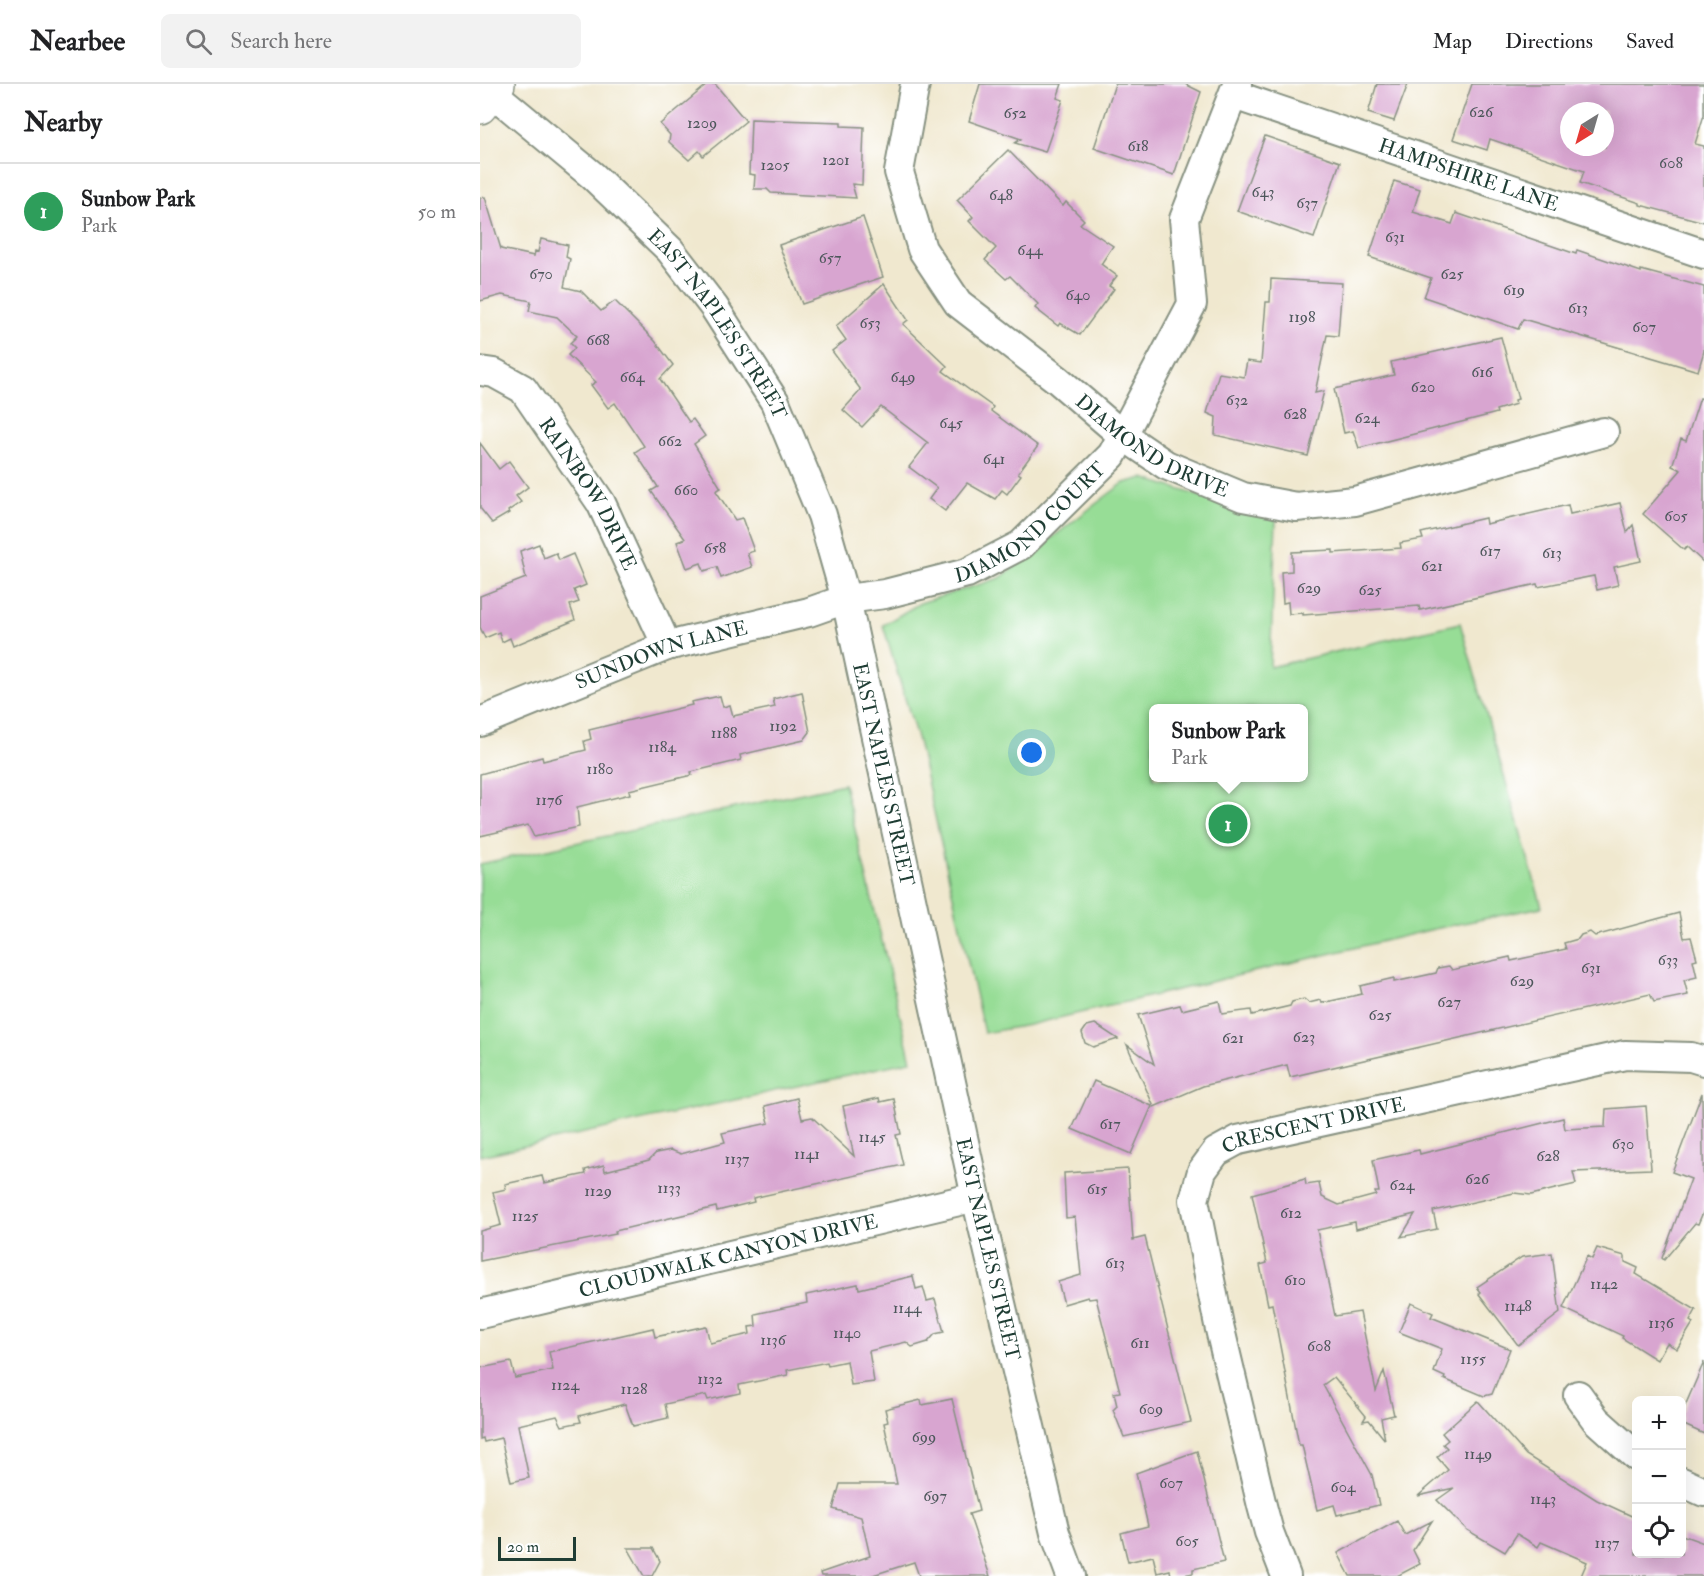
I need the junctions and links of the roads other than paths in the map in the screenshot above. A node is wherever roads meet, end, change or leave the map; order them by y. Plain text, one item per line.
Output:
1 (912, 85) edge
2 (1236, 90) edge
3 (488, 92) edge
4 (1704, 254) edge
5 (480, 371) edge
6 (1604, 432) dead end
7 (1122, 435) junction
8 (846, 598) junction
9 (667, 646) junction
10 (480, 722) edge
11 (1704, 1061) edge
12 (976, 1197) junction
13 (480, 1314) edge
14 (1578, 1395) dead end
15 (1632, 1452) edge
16 (1686, 1484) edge
17 (1704, 1491) edge
18 (1071, 1576) edge
19 (1286, 1576) edge

1 - 7 street, DIAMOND DRIVE
2 - 4 street, HAMPSHIRE LANE
2 - 7 street, DIAMOND COURT
3 - 8 street, EAST NAPLES STREET
5 - 9 street, RAINBOW DRIVE
6 - 7 street, DIAMOND DRIVE
7 - 8 street, DIAMOND COURT
8 - 9 street, SUNDOWN LANE
8 - 12 street, EAST NAPLES STREET
9 - 10 street, SUNDOWN LANE
11 - 19 street, CRESCENT DRIVE
12 - 13 street, CLOUDWALK CANYON DRIVE
12 - 18 street, EAST NAPLES STREET
14 - 15 street
16 - 17 street

